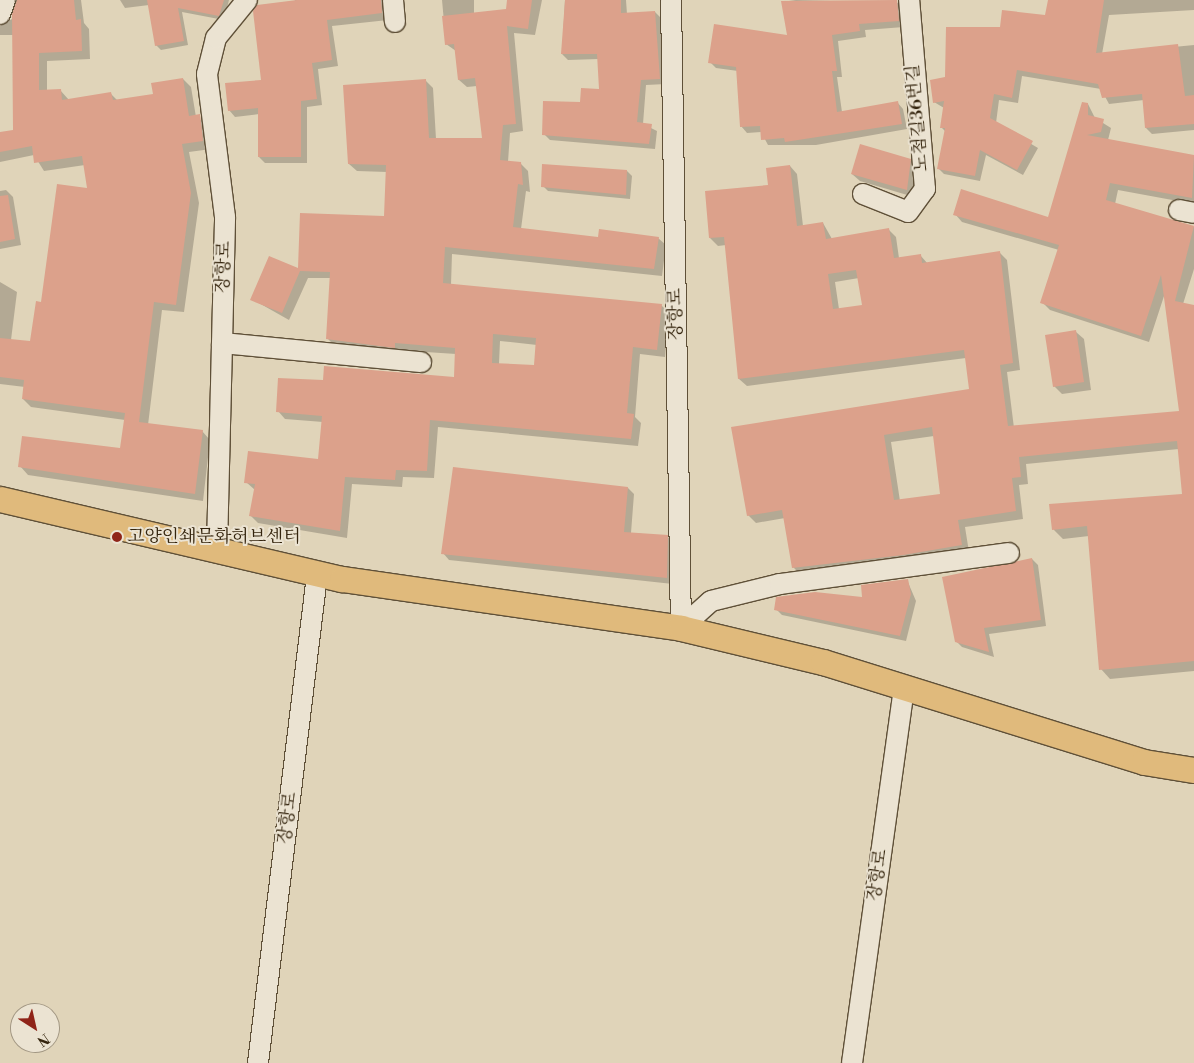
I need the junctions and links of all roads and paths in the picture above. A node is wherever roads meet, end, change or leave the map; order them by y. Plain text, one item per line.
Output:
1 (5, 0) edge
2 (247, 0) edge
3 (393, 0) edge
4 (671, 0) edge
5 (909, 0) edge
6 (0, 14) edge
7 (395, 22) dead end
8 (863, 194) dead end
9 (222, 344) junction
10 (421, 362) dead end
11 (0, 499) edge
12 (217, 548) junction
13 (1009, 553) dead end
14 (317, 573) junction
15 (681, 628) junction
16 (904, 688) junction
17 (1194, 770) edge
18 (258, 1063) edge
19 (852, 1063) edge

1 - 6 street
2 - 9 street, 장항로
3 - 7 street
4 - 15 street, 장항로
5 - 8 street, 노첨길36번길
9 - 10 street
9 - 12 street, 장항로
11 - 12 main road
12 - 14 main road
13 - 15 street
14 - 15 main road
14 - 18 street, 장항로
15 - 16 main road
16 - 17 main road
16 - 19 street, 장항로

